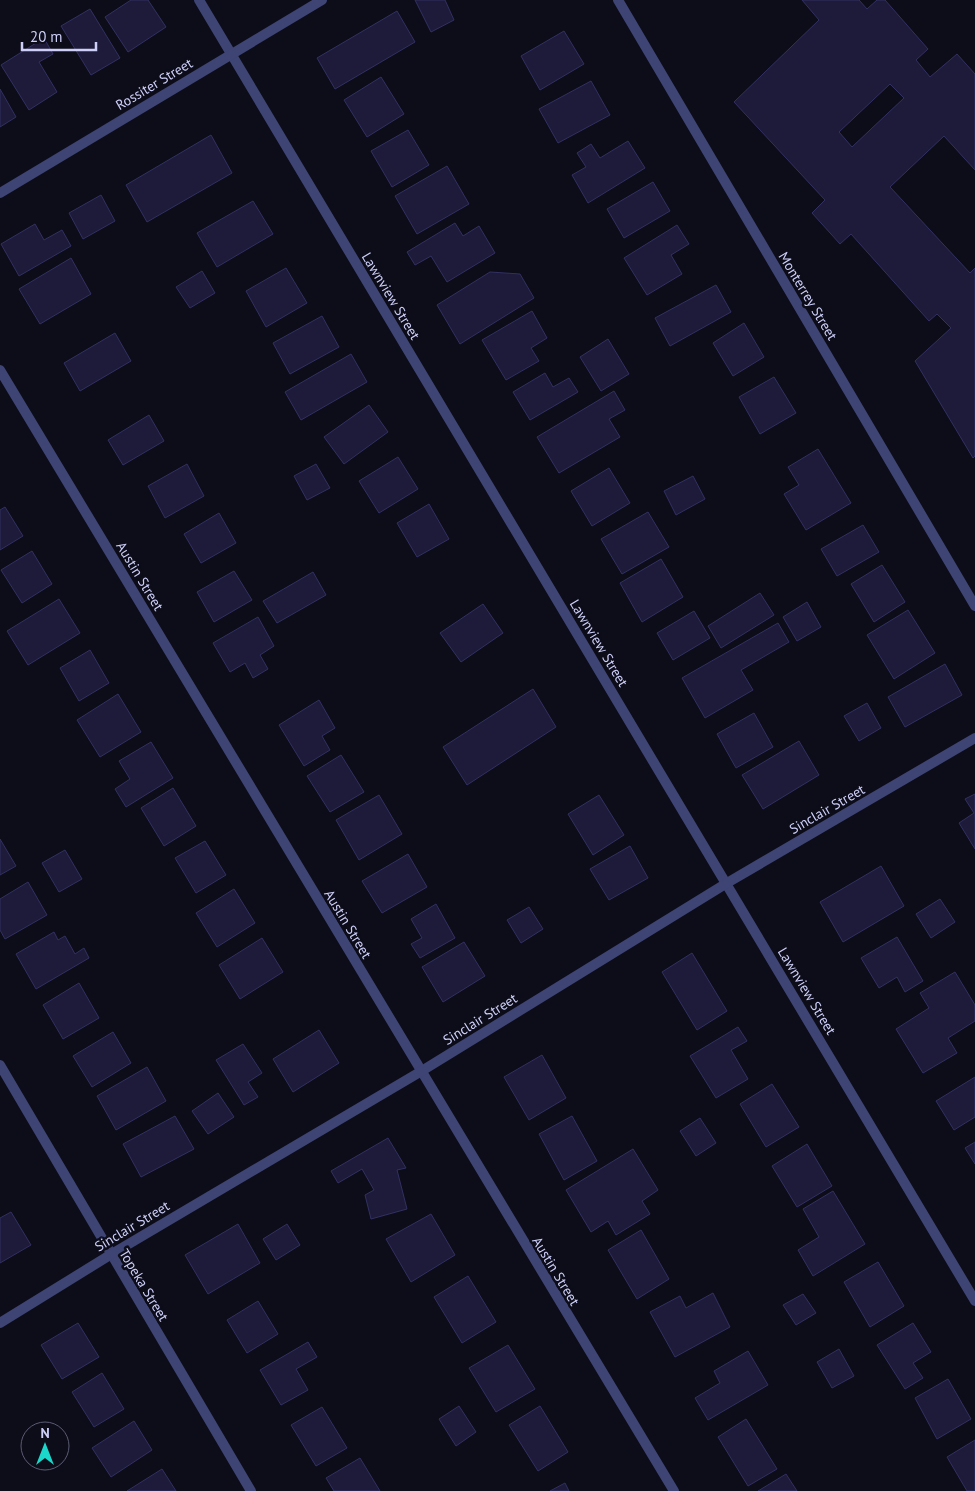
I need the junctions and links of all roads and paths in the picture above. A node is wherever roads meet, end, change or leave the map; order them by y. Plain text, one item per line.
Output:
1 (199, 0) edge
2 (322, 0) edge
3 (618, 0) edge
4 (231, 54) junction
5 (0, 193) edge
6 (0, 370) edge
7 (975, 606) edge
8 (975, 738) edge
9 (727, 883) junction
10 (0, 1065) edge
11 (420, 1072) junction
12 (110, 1254) junction
13 (975, 1301) edge
14 (0, 1323) edge
15 (251, 1491) edge
16 (674, 1491) edge

1 - 4 street, Lawnview Street
2 - 4 street, Rossiter Street
3 - 7 street, Monterrey Street
4 - 5 street, Rossiter Street
4 - 9 street, Lawnview Street
6 - 11 street, Austin Street
8 - 9 street, Sinclair Street
9 - 11 street, Sinclair Street
9 - 13 street, Lawnview Street
10 - 12 street, Topeka Street
11 - 12 street, Sinclair Street
11 - 16 street, Austin Street
12 - 14 street, Sinclair Street
12 - 15 street, Topeka Street

